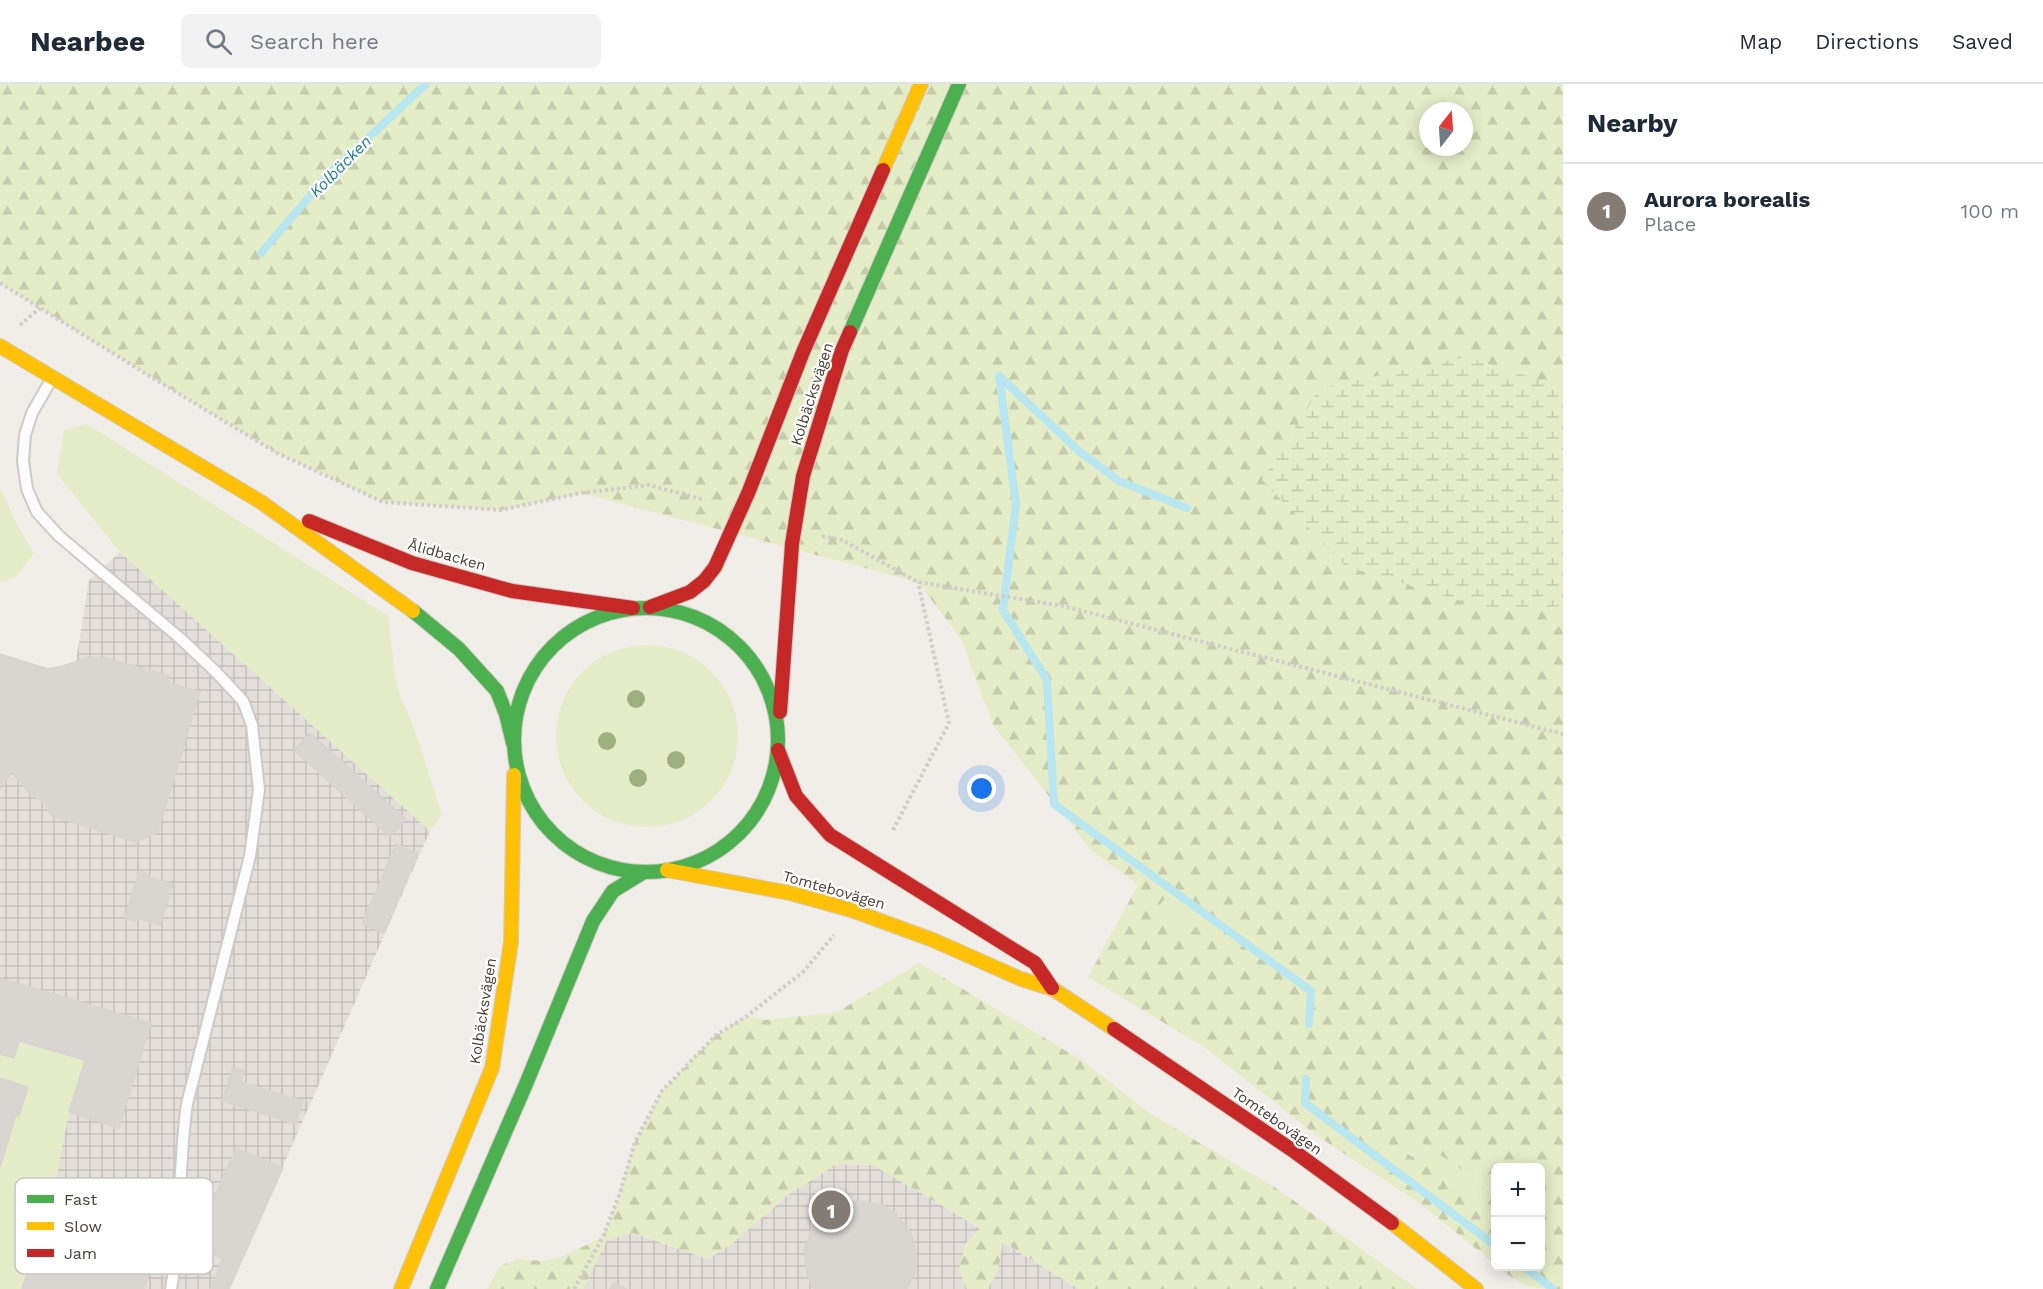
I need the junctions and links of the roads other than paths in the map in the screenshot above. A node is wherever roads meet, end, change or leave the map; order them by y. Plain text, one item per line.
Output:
1 (921, 84) edge
2 (959, 84) edge
3 (0, 346) edge
4 (53, 377) junction
5 (261, 502) junction
6 (650, 607) junction
7 (633, 608) junction
8 (778, 735) junction
9 (513, 742) junction
10 (778, 750) junction
11 (514, 758) junction
12 (667, 870) junction
13 (644, 872) junction
14 (1053, 989) junction
15 (180, 1178) edge
16 (174, 1274) edge
17 (171, 1289) edge
18 (401, 1289) edge
19 (437, 1289) edge
20 (1476, 1289) edge

1 - 6 main road, Kolbäcksvägen
2 - 8 main road, Kolbäcksvägen
3 - 4 main road, Ålidbacken
4 - 5 main road, Ålidbacken
4 - 15 lane
5 - 7 main road, Ålidbacken
5 - 9 main road, Ålidbacken
6 - 7 main road
6 - 8 main road
7 - 9 main road
8 - 10 main road
9 - 11 main road
10 - 12 main road
10 - 14 main road, Tomtebovägen
11 - 13 main road
11 - 18 main road, Kolbäcksvägen
12 - 13 main road
12 - 14 main road, Tomtebovägen
13 - 19 main road
14 - 20 main road, Tomtebovägen
16 - 17 lane

